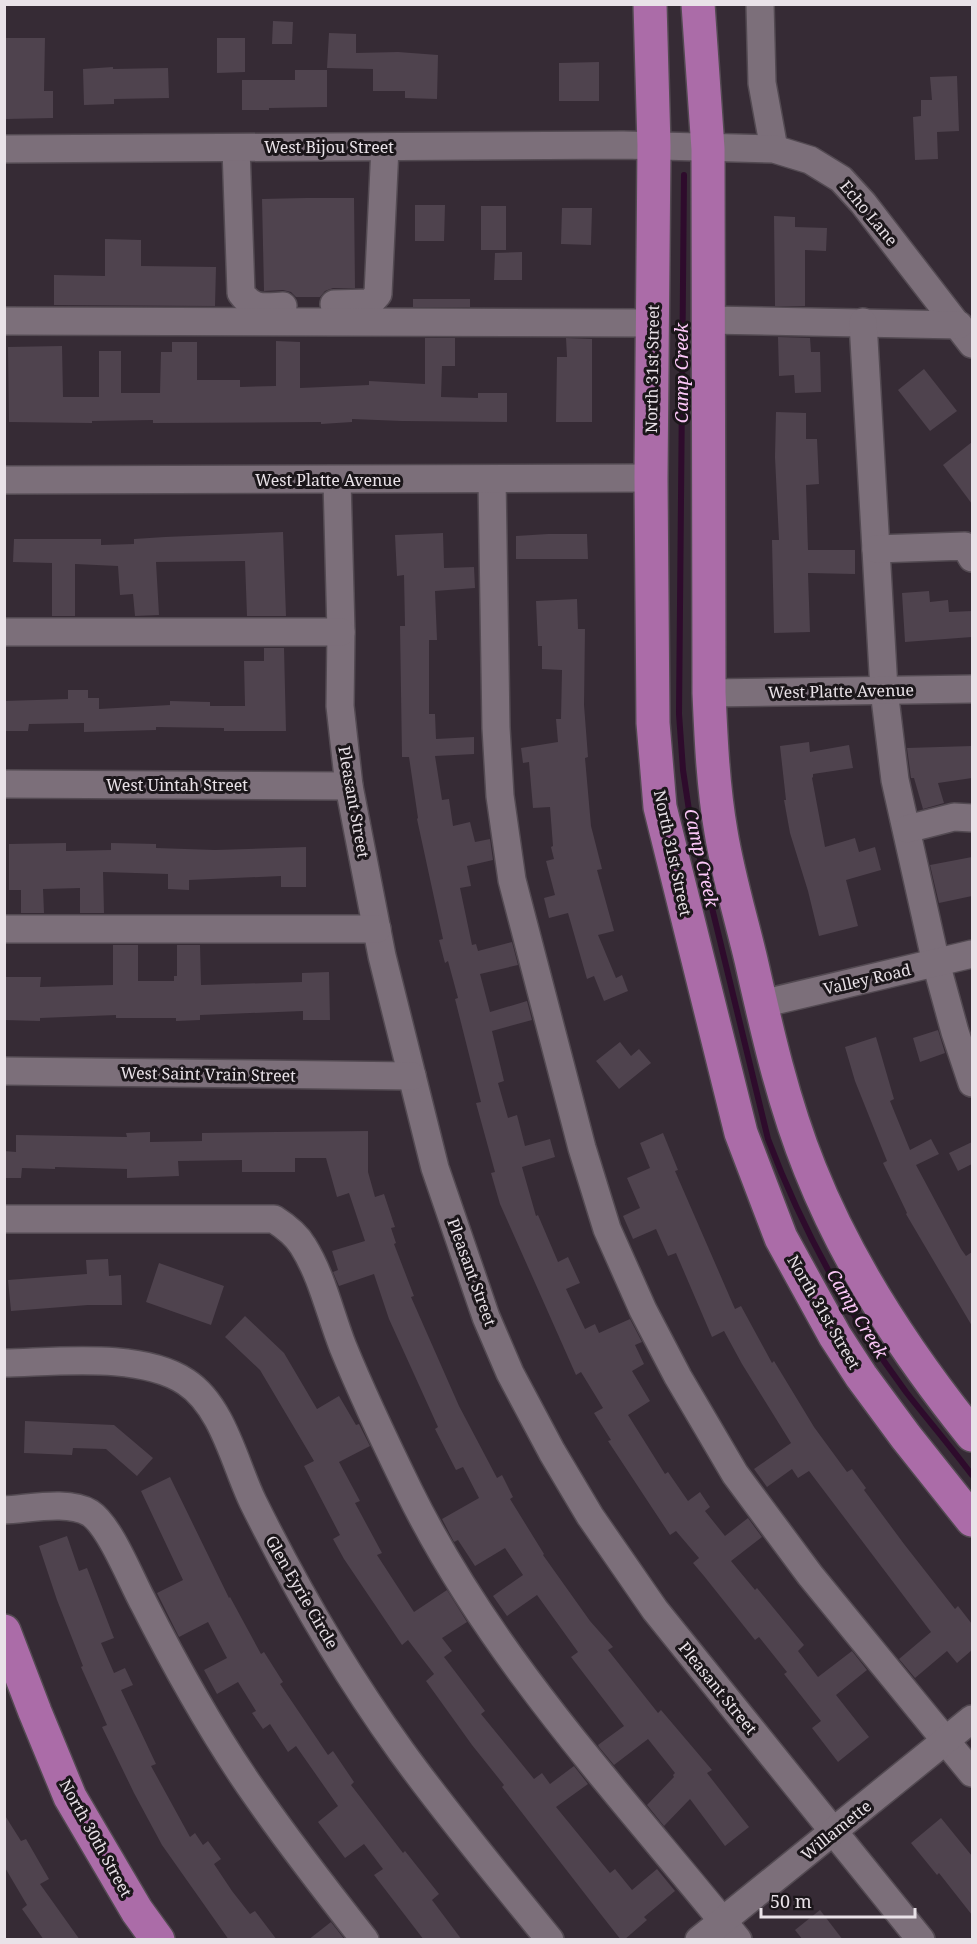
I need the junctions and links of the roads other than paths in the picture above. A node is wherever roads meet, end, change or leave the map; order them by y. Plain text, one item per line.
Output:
1 (650, 4) edge
2 (698, 4) edge
3 (760, 4) edge
4 (654, 146) junction
5 (385, 147) junction
6 (236, 148) junction
7 (4, 149) edge
8 (708, 149) junction
9 (774, 149) junction
10 (708, 320) junction
11 (4, 321) edge
12 (863, 322) junction
13 (653, 323) junction
14 (966, 335) edge
15 (651, 478) junction
16 (492, 479) junction
17 (4, 480) edge
18 (337, 480) junction
19 (876, 549) junction
20 (972, 558) edge
21 (4, 632) edge
22 (341, 632) junction
23 (972, 689) edge
24 (885, 690) junction
25 (709, 693) junction
26 (4, 784) edge
27 (349, 786) junction
28 (972, 818) edge
29 (907, 829) junction
30 (4, 929) edge
31 (377, 929) junction
32 (972, 954) edge
33 (936, 963) junction
34 (761, 1004) junction
35 (4, 1071) edge
36 (412, 1076) junction
37 (972, 1083) edge
38 (4, 1219) edge
39 (4, 1363) edge
40 (972, 1435) edge
41 (4, 1510) edge
42 (972, 1520) edge
43 (4, 1631) edge
44 (972, 1719) edge
45 (946, 1740) junction
46 (972, 1773) edge
47 (834, 1831) junction
48 (730, 1930) edge
49 (158, 1940) edge
50 (365, 1940) edge
51 (550, 1940) edge
52 (699, 1940) edge
53 (921, 1940) edge

1 - 4 main road, North 31st Street
2 - 8 main road
3 - 9 street
4 - 5 street, West Bijou Street
4 - 8 street, Echo Lane
4 - 13 main road, North 31st Street
5 - 6 street, West Bijou Street
5 - 6 street
6 - 7 street, West Bijou Street
8 - 9 street, Echo Lane
8 - 10 main road
9 - 14 street, Echo Lane
10 - 12 street
10 - 25 main road
11 - 13 street
12 - 14 street
12 - 19 street
13 - 15 main road, North 31st Street
15 - 16 street, West Platte Avenue
15 - 42 main road, North 31st Street
16 - 18 street, West Platte Avenue
16 - 45 street
17 - 18 street, West Platte Avenue
18 - 22 street, Pleasant Street
19 - 20 street
19 - 24 street
21 - 22 street
22 - 27 street, Pleasant Street
23 - 24 street, West Platte Avenue
24 - 25 street, West Platte Avenue
24 - 29 street
25 - 34 main road
26 - 27 street, West Uintah Street
27 - 31 street, Pleasant Street
28 - 29 street
29 - 33 street
30 - 31 street
31 - 36 street, Pleasant Street
32 - 33 street, Valley Road
33 - 34 street, Valley Road
33 - 37 street
34 - 40 main road
35 - 36 street, West Saint Vrain Street
36 - 47 street, Pleasant Street
38 - 48 street
39 - 51 street, Glen Eyrie Circle
41 - 50 street
43 - 49 main road, North 30th Street
44 - 45 street, Willamette
45 - 46 street
45 - 47 street, Willamette
47 - 48 street, Willamette
47 - 53 street, Pleasant Street
48 - 52 street, Willamette

